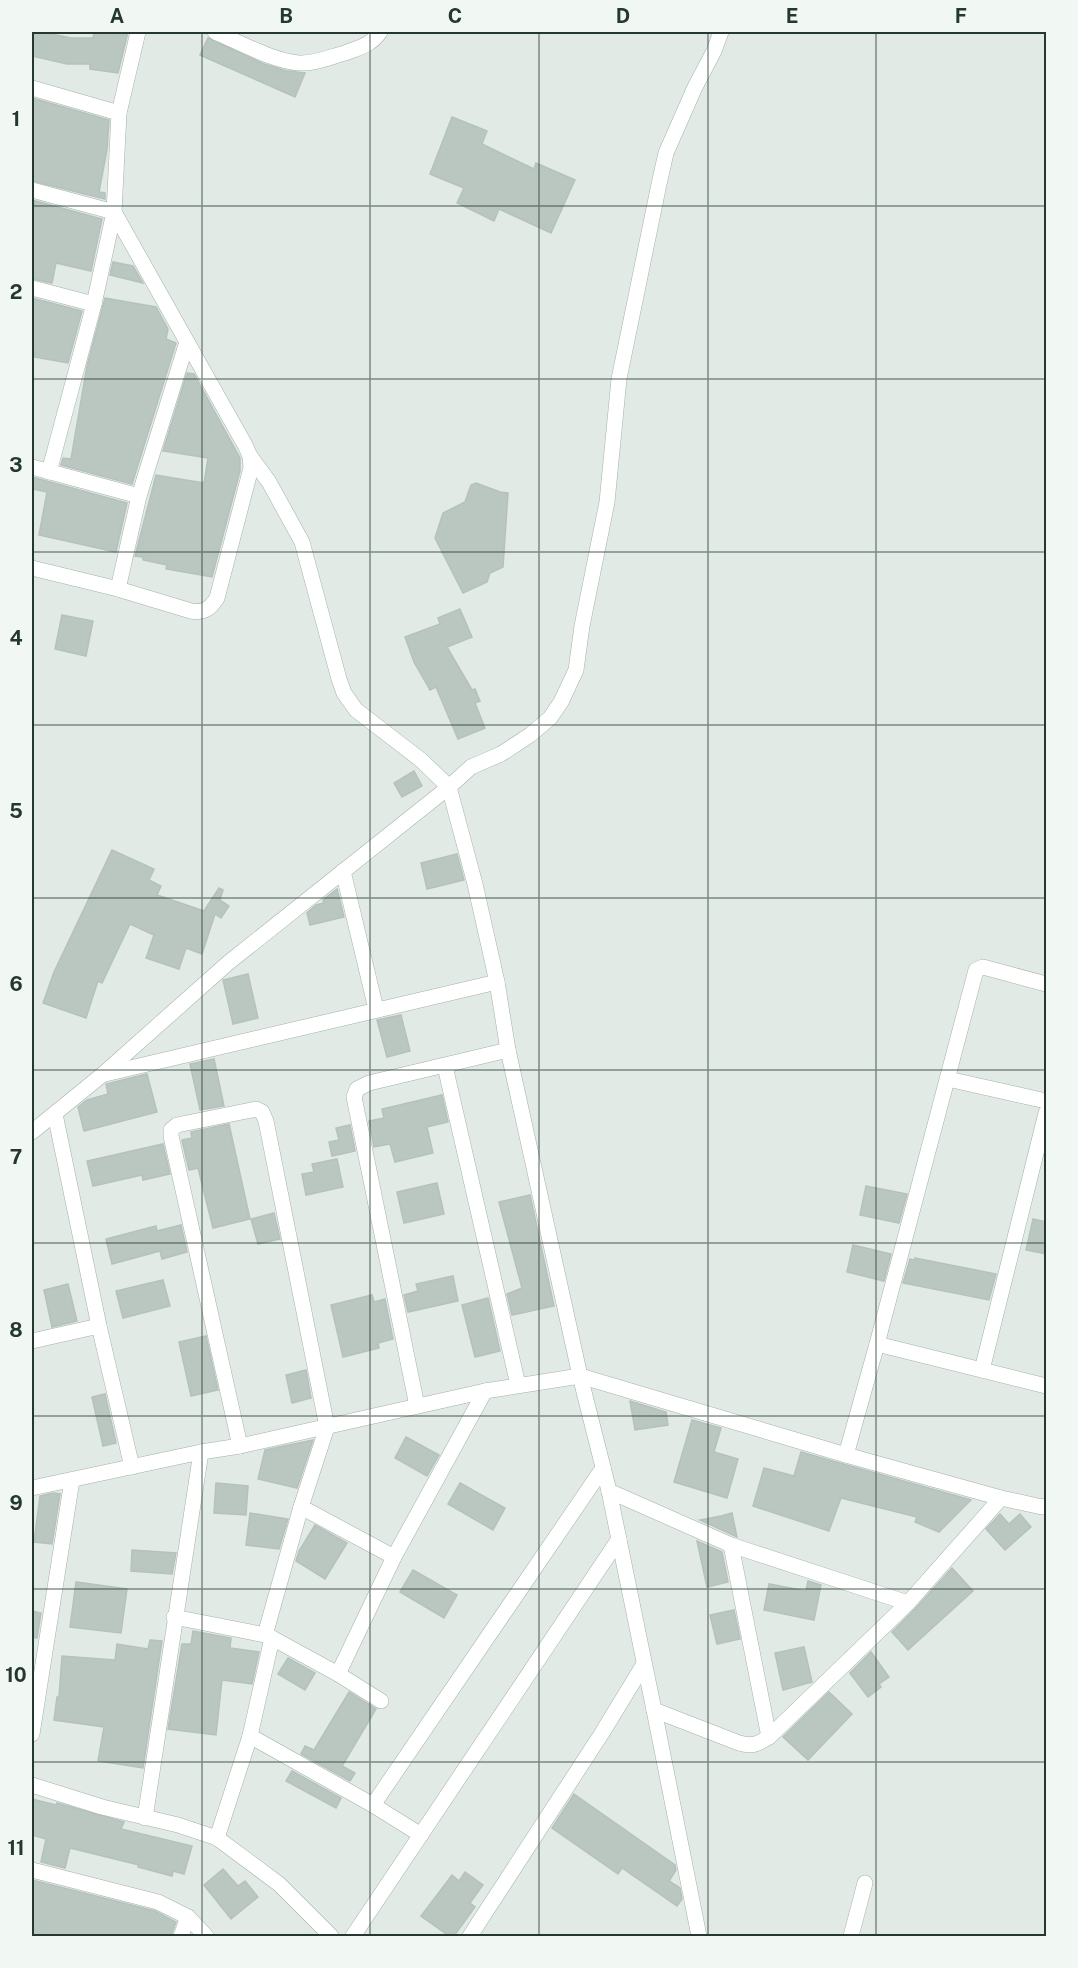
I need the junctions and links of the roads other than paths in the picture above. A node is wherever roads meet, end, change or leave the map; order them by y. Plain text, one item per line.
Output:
1 (138, 32) edge
2 (215, 32) edge
3 (380, 32) edge
4 (721, 32) edge
5 (32, 88) edge
6 (119, 113) junction
7 (32, 190) edge
8 (114, 212) junction
9 (32, 288) edge
10 (93, 304) junction
11 (187, 342) junction
12 (250, 456) junction
13 (32, 467) edge
14 (50, 472) junction
15 (139, 496) junction
16 (32, 568) edge
17 (118, 589) junction
18 (449, 787) junction
19 (343, 871) junction
20 (497, 982) junction
21 (1047, 984) edge
22 (376, 1009) junction
23 (508, 1050) junction
24 (445, 1066) junction
25 (102, 1075) junction
26 (948, 1079) junction
27 (1047, 1101) edge
28 (1047, 1113) edge
29 (55, 1114) junction
30 (32, 1132) edge
31 (99, 1326) junction
32 (32, 1341) edge
33 (877, 1344) junction
34 (982, 1370) junction
35 (580, 1376) junction
36 (518, 1385) junction
37 (1047, 1386) edge
38 (485, 1391) junction
39 (417, 1406) junction
40 (327, 1427) junction
41 (240, 1446) junction
42 (201, 1452) junction
43 (846, 1455) junction
44 (132, 1467) junction
45 (603, 1468) junction
46 (72, 1480) junction
47 (32, 1488) edge
48 (609, 1491) junction
49 (1001, 1498) junction
50 (1047, 1506) edge
51 (301, 1507) junction
52 (619, 1539) junction
53 (730, 1545) junction
54 (394, 1557) junction
55 (908, 1603) junction
56 (174, 1617) junction
57 (269, 1637) junction
58 (644, 1664) junction
59 (338, 1674) junction
60 (381, 1701) dead end
61 (654, 1710) junction
62 (32, 1734) edge
63 (250, 1736) junction
64 (769, 1737) junction
65 (32, 1785) edge
66 (373, 1805) junction
67 (145, 1818) junction
68 (421, 1835) junction
69 (217, 1838) junction
70 (32, 1870) edge
71 (866, 1883) dead end
72 (188, 1917) junction
73 (181, 1936) edge
74 (206, 1936) edge
75 (331, 1936) edge
76 (353, 1936) edge
77 (470, 1936) edge
78 (699, 1936) edge
79 (851, 1936) edge

1 - 6 street
2 - 3 street
4 - 18 street
5 - 6 street
6 - 8 street
7 - 8 street
8 - 10 street
8 - 11 street
9 - 10 street
10 - 14 street
11 - 12 street
11 - 15 street
12 - 17 street
12 - 18 street
13 - 14 street
14 - 15 street
15 - 17 street
16 - 17 street
18 - 19 street
18 - 20 street
19 - 22 street
19 - 25 street
20 - 22 street
20 - 23 street
21 - 26 street
22 - 25 street
23 - 24 street
23 - 35 street
24 - 36 street
24 - 39 street
25 - 29 street
26 - 27 street
26 - 33 street
28 - 34 street
29 - 30 street
29 - 31 street
31 - 32 street
31 - 44 street
33 - 34 street
33 - 43 street
34 - 37 street
35 - 36 street
35 - 43 street
35 - 45 street
36 - 38 street
38 - 39 street
38 - 54 street
39 - 40 street
40 - 41 street
40 - 41 street
40 - 51 street
41 - 42 street
42 - 44 street
42 - 56 street
43 - 49 street
44 - 46 street
45 - 48 street
45 - 66 street
46 - 47 street
46 - 62 street
48 - 52 street
48 - 53 street
49 - 50 street
49 - 55 street
51 - 54 street
51 - 57 street
52 - 58 street
52 - 68 street
53 - 55 street
53 - 64 street
54 - 59 street
55 - 64 street
56 - 57 street
56 - 67 street
57 - 59 street
57 - 63 street
58 - 61 street
58 - 77 street
59 - 60 street
61 - 64 street
61 - 78 street
63 - 66 street
63 - 69 street
65 - 67 street
66 - 68 street
67 - 69 street
68 - 76 street
69 - 75 street
70 - 72 street
71 - 79 street
72 - 73 street
72 - 74 street

